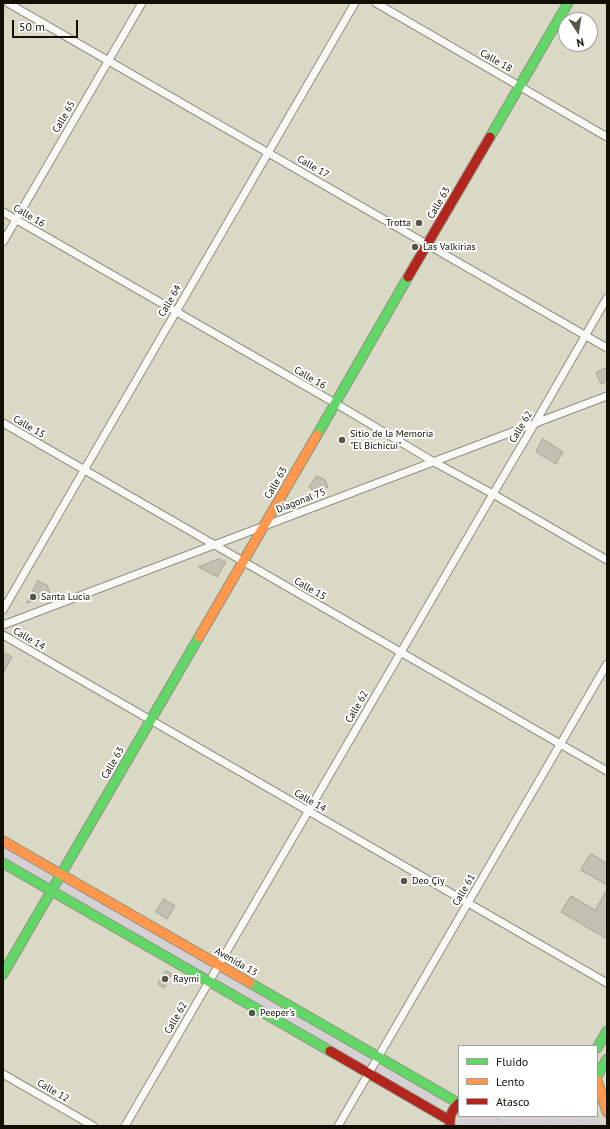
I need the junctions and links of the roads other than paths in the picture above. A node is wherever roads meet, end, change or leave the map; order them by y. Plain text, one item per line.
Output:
1 (8, 3) edge
2 (142, 3) edge
3 (355, 3) edge
4 (376, 3) edge
5 (568, 3) edge
6 (108, 61) junction
7 (520, 86) junction
8 (607, 137) edge
9 (268, 152) junction
10 (3, 212) edge
11 (16, 220) junction
12 (3, 242) edge
13 (428, 244) junction
14 (607, 298) edge
15 (176, 312) junction
16 (585, 335) junction
17 (607, 348) edge
18 (607, 396) edge
19 (335, 404) junction
20 (536, 423) junction
21 (3, 424) edge
22 (434, 462) junction
23 (83, 470) junction
24 (492, 494) junction
25 (262, 527) junction
26 (213, 546) junction
27 (607, 560) edge
28 (243, 562) junction
29 (3, 610) edge
30 (3, 625) edge
31 (3, 635) edge
32 (400, 652) junction
33 (607, 664) edge
34 (150, 720) junction
35 (560, 745) junction
36 (607, 771) edge
37 (308, 811) junction
38 (3, 841) edge
39 (3, 863) edge
40 (61, 874) junction
41 (51, 891) junction
42 (468, 903) junction
43 (219, 965) junction
44 (3, 974) edge
45 (209, 982) junction
46 (607, 983) edge
47 (607, 1031) edge
48 (598, 1046) edge
49 (379, 1057) junction
50 (607, 1059) edge
51 (3, 1074) edge
52 (369, 1074) junction
53 (598, 1074) edge
54 (598, 1083) edge
55 (458, 1102) edge
56 (458, 1104) edge
57 (607, 1112) edge
58 (450, 1123) edge
59 (93, 1126) edge
60 (125, 1126) edge
61 (338, 1126) edge

1 - 6 street, Calle 17
2 - 6 street, Calle 65
3 - 9 street, Calle 64
4 - 7 street, Calle 18
5 - 7 main road, Calle 63
6 - 9 street, Calle 17
6 - 11 street, Calle 65
7 - 8 street, Calle 18
7 - 13 main road, Calle 63
9 - 13 street, Calle 17
9 - 15 street, Calle 64
10 - 11 street, Calle 16
11 - 12 street, Calle 65
11 - 15 street, Calle 16
13 - 16 street, Calle 17
13 - 19 main road, Calle 63
14 - 16 street, Calle 62
15 - 19 street, Calle 16
15 - 23 street, Calle 64
16 - 17 street, Calle 17
16 - 20 street, Calle 62
18 - 20 street, Diagonal 75
19 - 22 street, Calle 16
19 - 25 main road, Calle 63
20 - 22 street, Diagonal 75
20 - 24 street, Calle 62
21 - 23 street, Calle 15
22 - 24 street, Calle 16
22 - 25 street, Diagonal 75
23 - 26 street, Calle 15
23 - 29 street, Calle 64
24 - 27 street, Calle 16
24 - 32 street, Calle 62
25 - 26 street, Diagonal 75
25 - 28 main road, Calle 63
26 - 28 street, Calle 15
26 - 30 street, Diagonal 75
28 - 32 street, Calle 15
28 - 34 main road, Calle 63
31 - 34 street, Calle 14
32 - 35 street, Calle 15
32 - 37 street, Calle 62
33 - 35 street, Calle 61
34 - 37 street, Calle 14
34 - 40 main road, Calle 63
35 - 36 street, Calle 15
35 - 42 street, Calle 61
37 - 42 street, Calle 14
37 - 43 street, Calle 62
38 - 40 main road, Avenida 13
39 - 41 main road
40 - 41 main road, Calle 63
40 - 43 main road, Avenida 13
41 - 44 main road, Calle 63
41 - 45 main road
42 - 46 street, Calle 14
42 - 49 street, Calle 61
43 - 45 street, Calle 62
43 - 49 main road, Avenida 13
45 - 52 main road
45 - 60 street, Calle 62
47 - 48 main road
49 - 52 street, Calle 61
49 - 55 main road, Avenida 13
50 - 53 main road
51 - 59 street, Calle 12
52 - 58 main road
52 - 61 street, Calle 61
54 - 57 main road
56 - 58 main road

